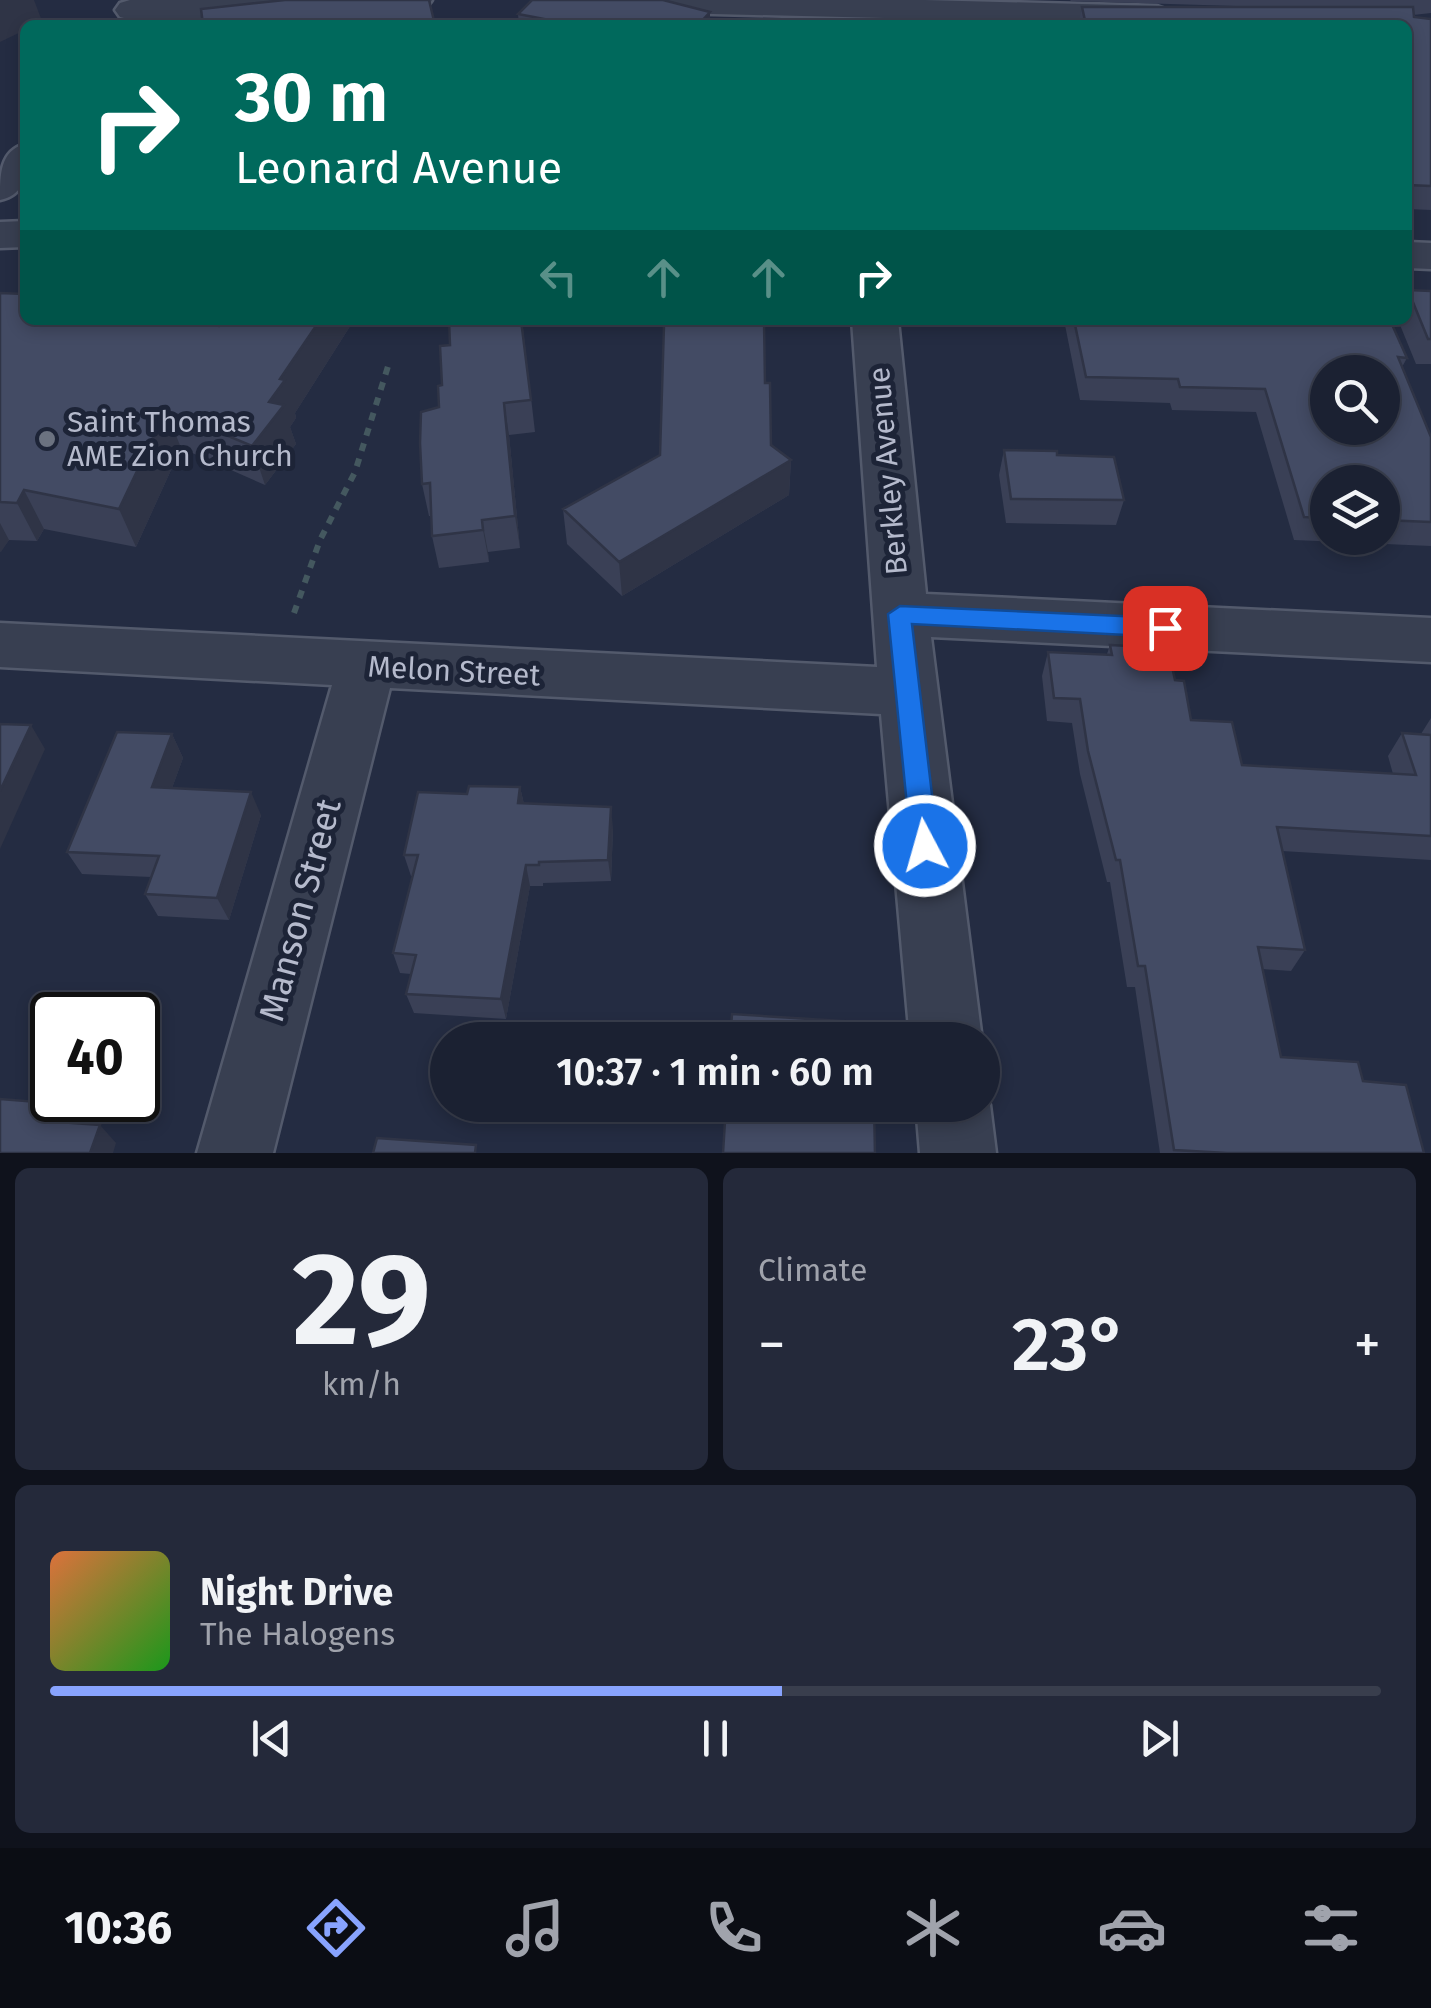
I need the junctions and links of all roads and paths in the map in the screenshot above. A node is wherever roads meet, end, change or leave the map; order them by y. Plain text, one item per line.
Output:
1 (415, 0) edge
2 (552, 0) edge
3 (846, 11) edge
4 (131, 12) edge
5 (1199, 19) edge
6 (20, 162) edge
7 (0, 188) edge
8 (875, 325) edge
9 (390, 360) dead end
10 (900, 614) junction
11 (1431, 640) edge
12 (0, 645) edge
13 (277, 662) junction
14 (366, 667) junction
15 (908, 692) junction
16 (944, 1022) edge
17 (955, 1122) edge
18 (235, 1153) edge
19 (958, 1153) edge

1 - 4 street
2 - 3 street
3 - 5 street
6 - 7 street
8 - 10 street, Berkley Avenue
9 - 13 path
10 - 11 street
10 - 15 street, Berkley Avenue
12 - 13 street, Melon Street
13 - 14 street, Melon Street
14 - 15 street, Melon Street
14 - 18 street, Manson Street
15 - 16 street, Berkley Avenue
17 - 19 street

